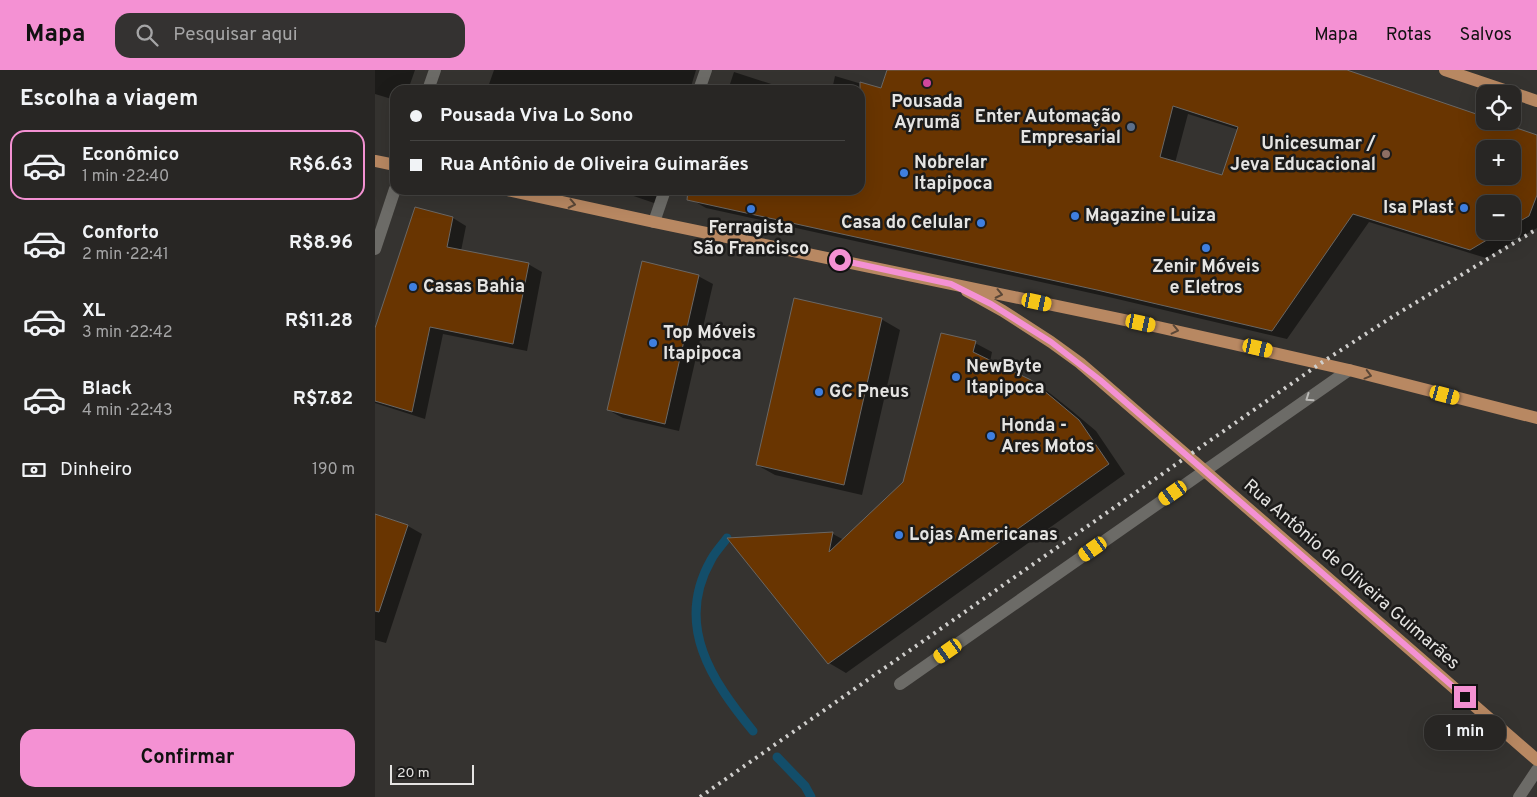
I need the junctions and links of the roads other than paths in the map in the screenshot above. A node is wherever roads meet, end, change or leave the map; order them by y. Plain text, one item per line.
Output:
1 (435, 70) edge
2 (706, 70) edge
3 (1445, 70) edge
4 (430, 85) edge
5 (701, 85) edge
6 (1537, 101) edge
7 (375, 161) edge
8 (390, 164) edge
9 (393, 195) edge
10 (530, 195) edge
11 (663, 195) edge
12 (654, 222) junction
13 (375, 249) edge
14 (951, 284) junction
15 (1349, 370) junction
16 (1537, 418) edge
17 (1205, 470) junction
18 (900, 684) dead end
19 (1537, 760) edge
20 (1537, 770) edge
21 (1519, 797) edge

1 - 4 street
2 - 5 street
3 - 6 main road
7 - 8 main road
9 - 13 street
10 -> 12 main road
11 - 12 street
12 - 14 main road
14 -> 15 main road
14 - 17 main road, Rua Antônio de Oliveira Guimarães
15 -> 16 main road
15 -> 17 street
17 - 18 street
17 - 19 main road, Rua Antônio de Oliveira Guimarães
20 - 21 street

